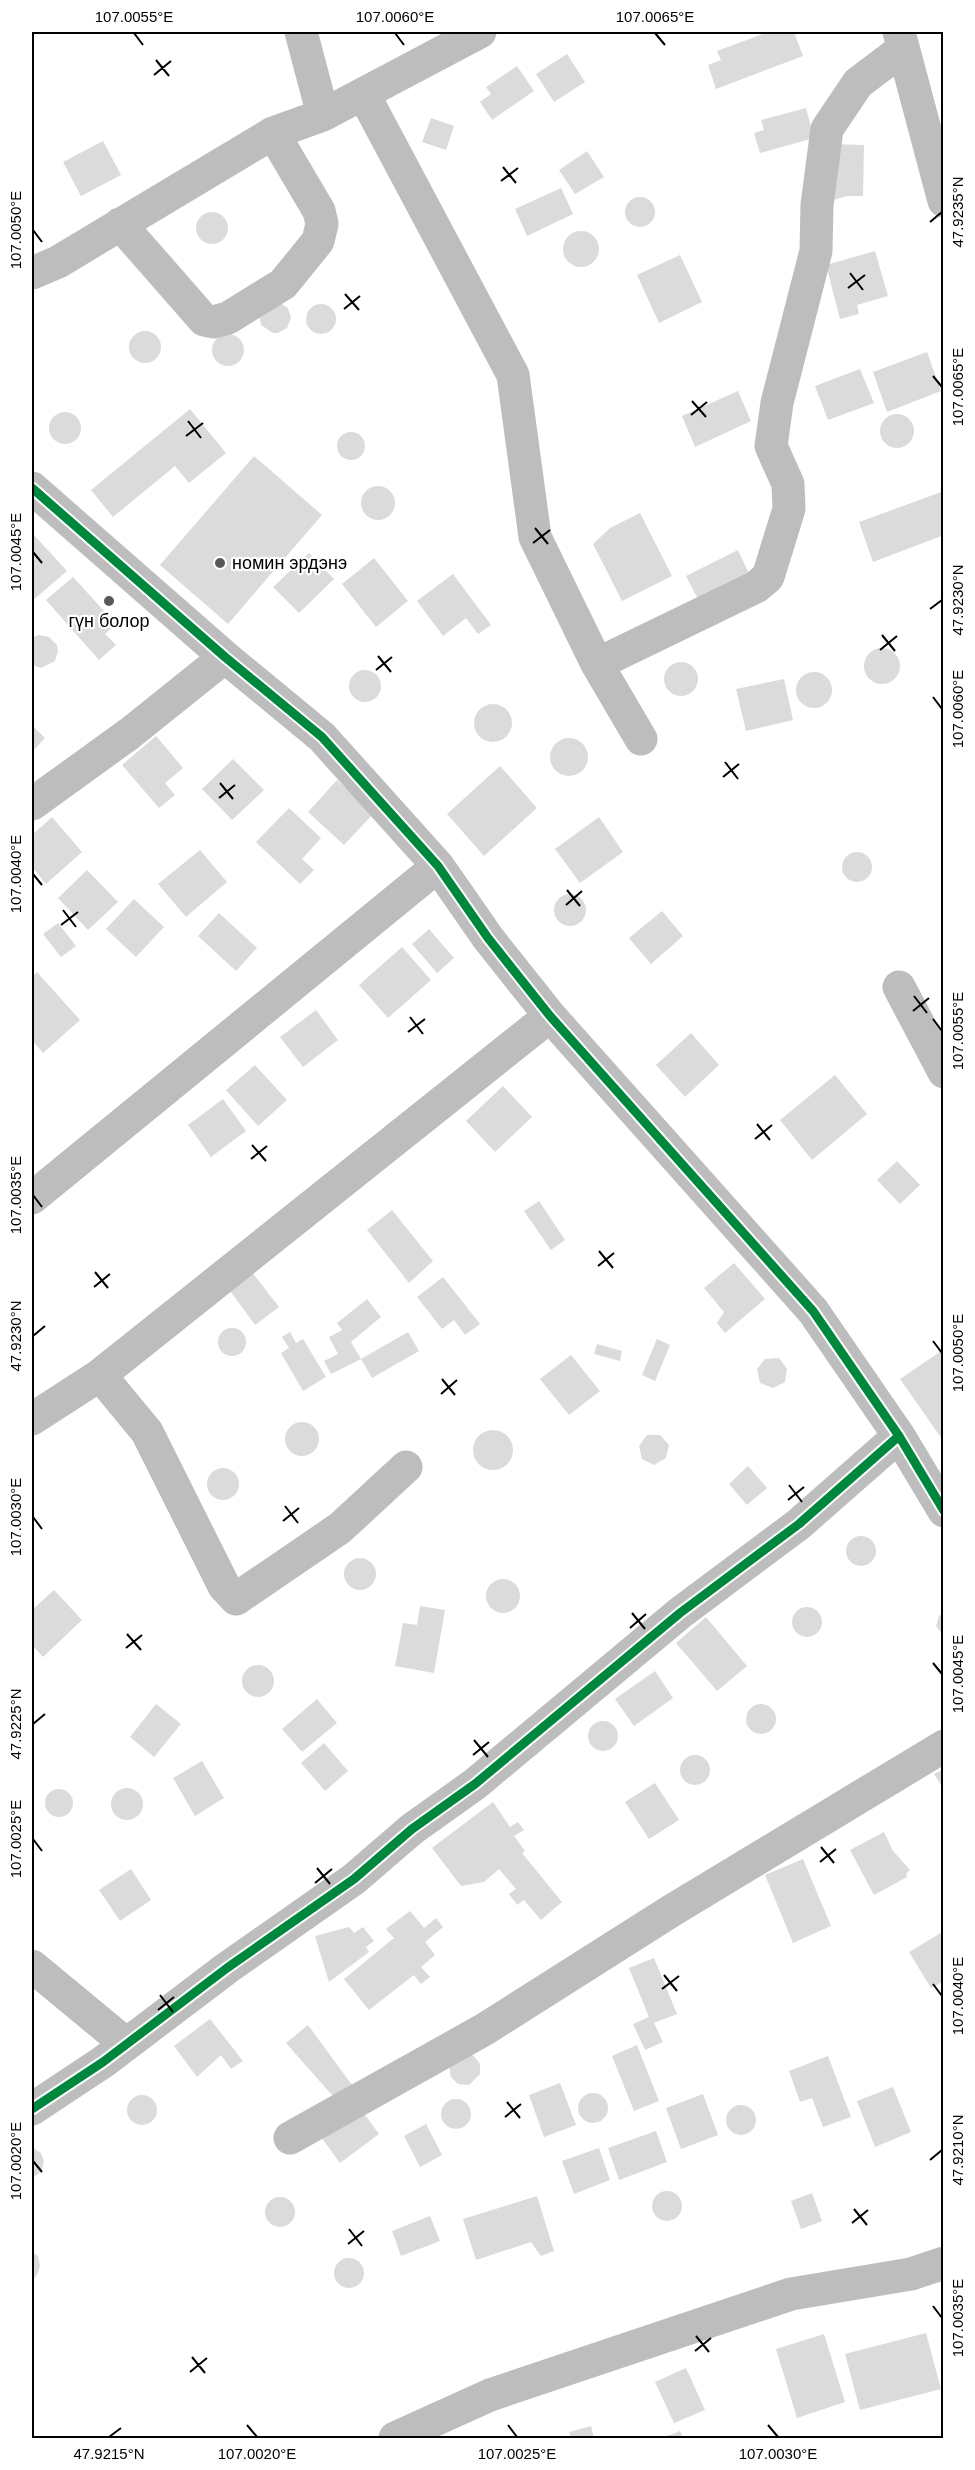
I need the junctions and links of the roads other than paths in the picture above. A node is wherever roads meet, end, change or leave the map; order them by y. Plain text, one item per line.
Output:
1 (301, 32) edge
2 (480, 32) edge
3 (901, 40) edge
4 (364, 95) junction
5 (323, 115) junction
6 (273, 133) junction
7 (943, 200) edge
8 (120, 224) junction
9 (32, 273) edge
10 (32, 488) edge
11 (225, 657) junction
12 (597, 664) junction
13 (641, 739) dead end
14 (32, 804) edge
15 (438, 866) junction
16 (899, 987) dead end
17 (550, 1016) junction
18 (944, 1072) edge
19 (32, 1198) edge
20 (100, 1375) junction
21 (32, 1419) edge
22 (899, 1436) junction
23 (405, 1467) dead end
24 (944, 1511) edge
25 (944, 1746) edge
26 (32, 1966) edge
27 (126, 2043) junction
28 (32, 2109) edge
29 (291, 2138) dead end
30 (944, 2263) edge
31 (395, 2439) edge

1 - 5 street
2 - 4 street
3 - 7 street
3 - 12 street
4 - 5 street
4 - 12 street
5 - 6 street
6 - 8 street
6 - 8 street
8 - 9 street
10 - 11 street
11 - 14 street
11 - 15 street
12 - 13 street
15 - 17 street
15 - 19 street
16 - 18 street
17 - 20 street
17 - 22 street
20 - 21 street
20 - 23 street
22 - 24 street
22 - 27 street
25 - 29 street
26 - 27 street
27 - 28 street
30 - 31 street

